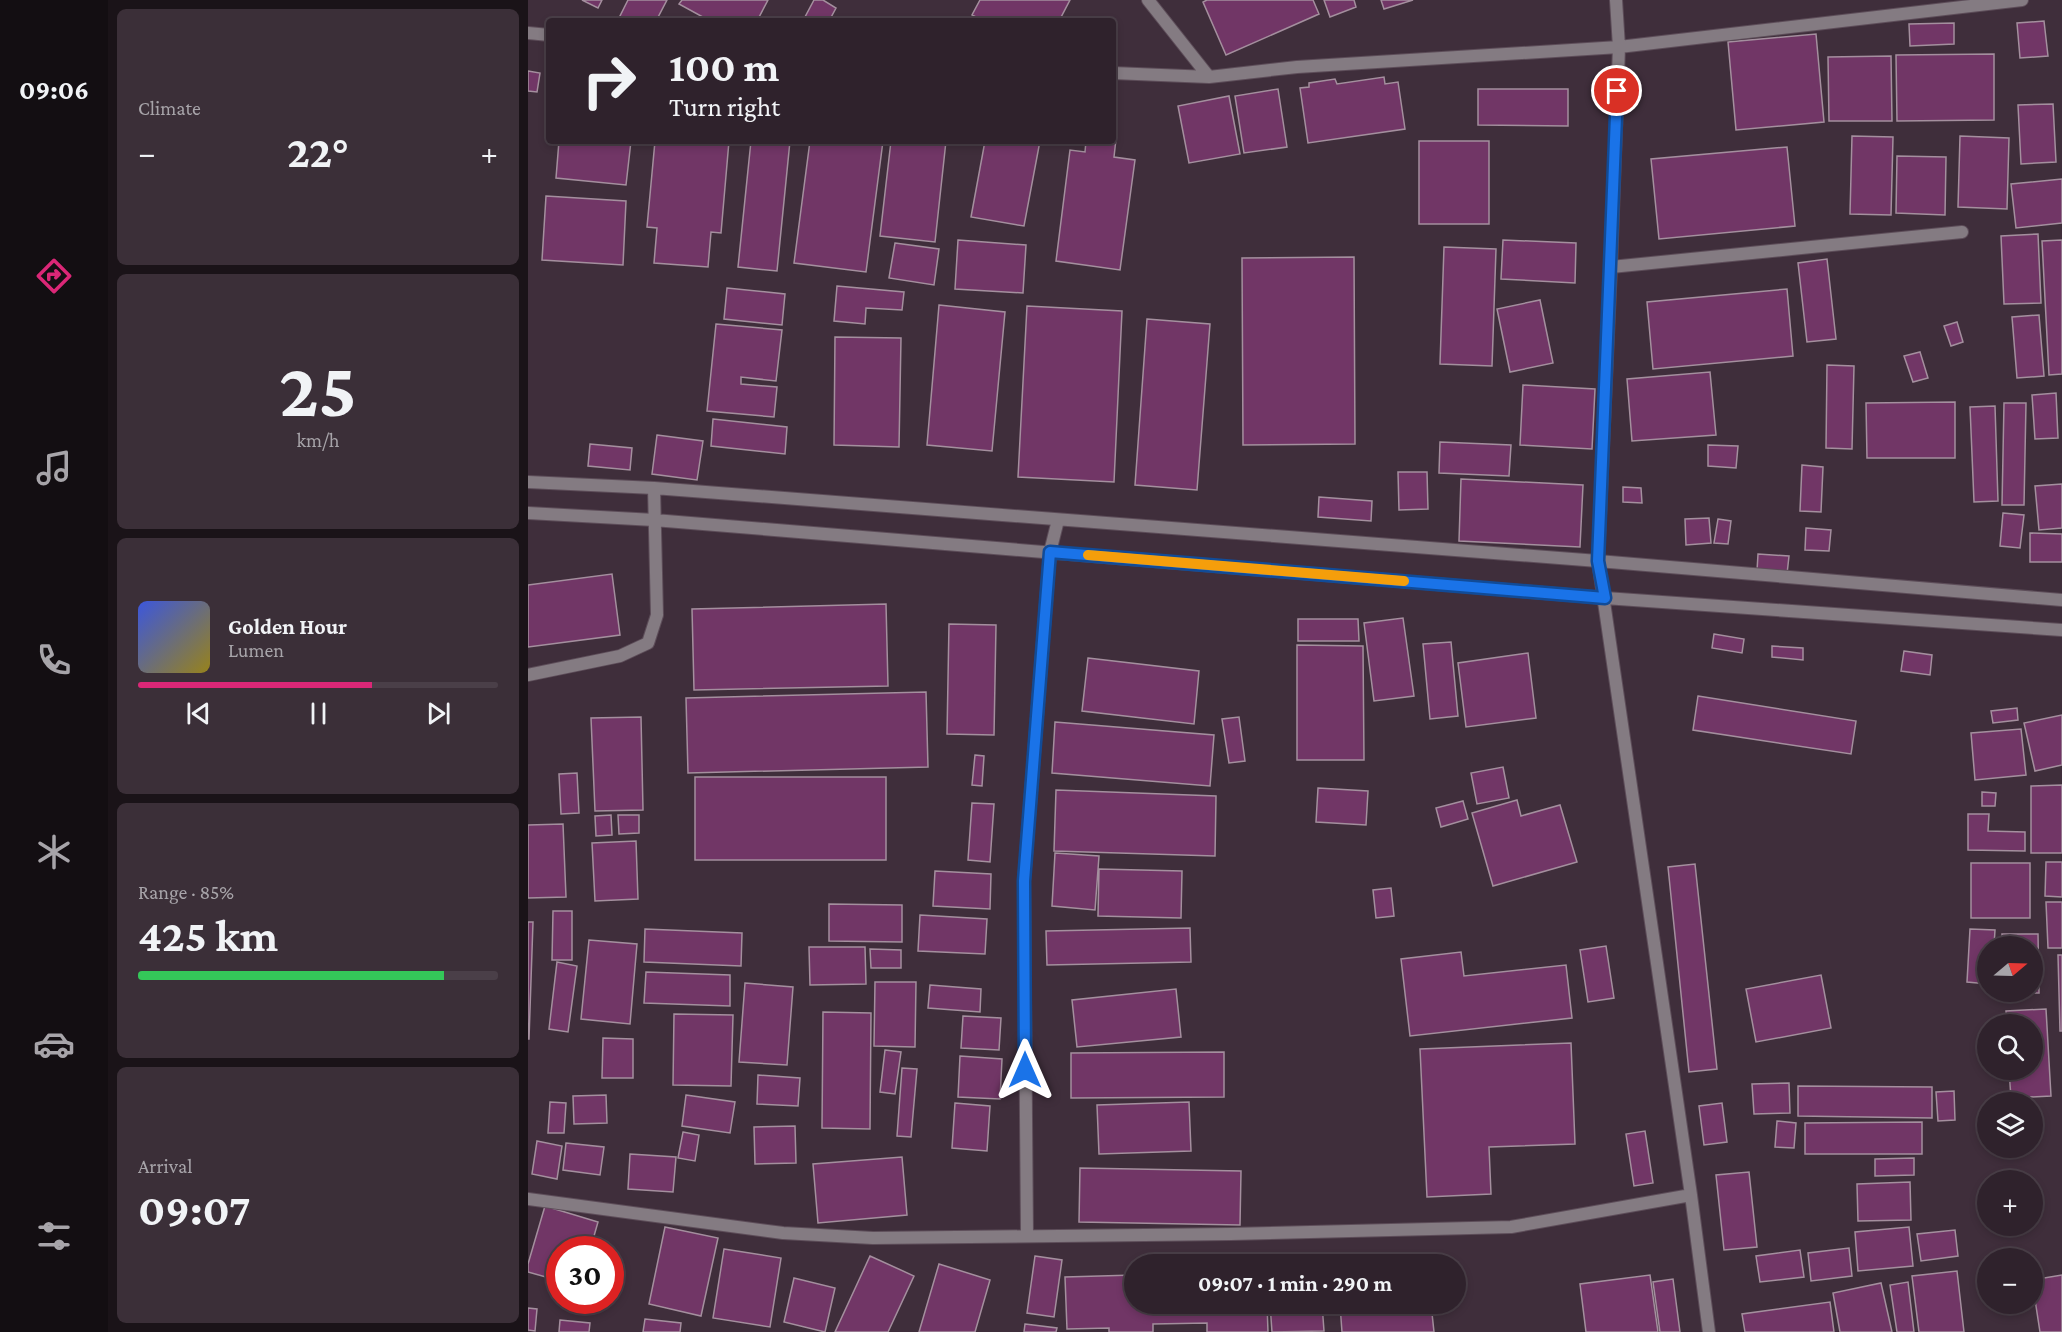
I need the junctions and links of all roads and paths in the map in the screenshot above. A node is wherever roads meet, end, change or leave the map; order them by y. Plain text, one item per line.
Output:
1 (1148, 0) edge
2 (1616, 0) edge
3 (2022, 0) edge
4 (528, 33) edge
5 (546, 35) edge
6 (1619, 47) junction
7 (1116, 73) edge
8 (1209, 77) junction
9 (1962, 232) dead end
10 (1611, 267) junction
11 (528, 482) edge
12 (654, 488) junction
13 (528, 513) edge
14 (654, 520) junction
15 (1058, 520) junction
16 (1050, 552) junction
17 (1598, 561) junction
18 (1605, 598) junction
19 (2062, 600) edge
20 (2062, 630) edge
21 (528, 675) edge
22 (1691, 1195) junction
23 (528, 1199) edge
24 (1027, 1235) junction
25 (1709, 1332) edge

1 - 8 street
2 - 6 street
3 - 6 street
4 - 5 street
6 - 8 street
6 - 10 street
7 - 8 street
9 - 10 street
10 - 17 street
11 - 12 street
12 - 14 street
12 - 15 street
13 - 14 street
14 - 16 street
14 - 21 street
15 - 16 street
15 - 17 street
16 - 18 street
16 - 24 street
17 - 18 street
17 - 19 street
18 - 20 street
18 - 22 street
22 - 24 street
22 - 25 street
23 - 24 street

